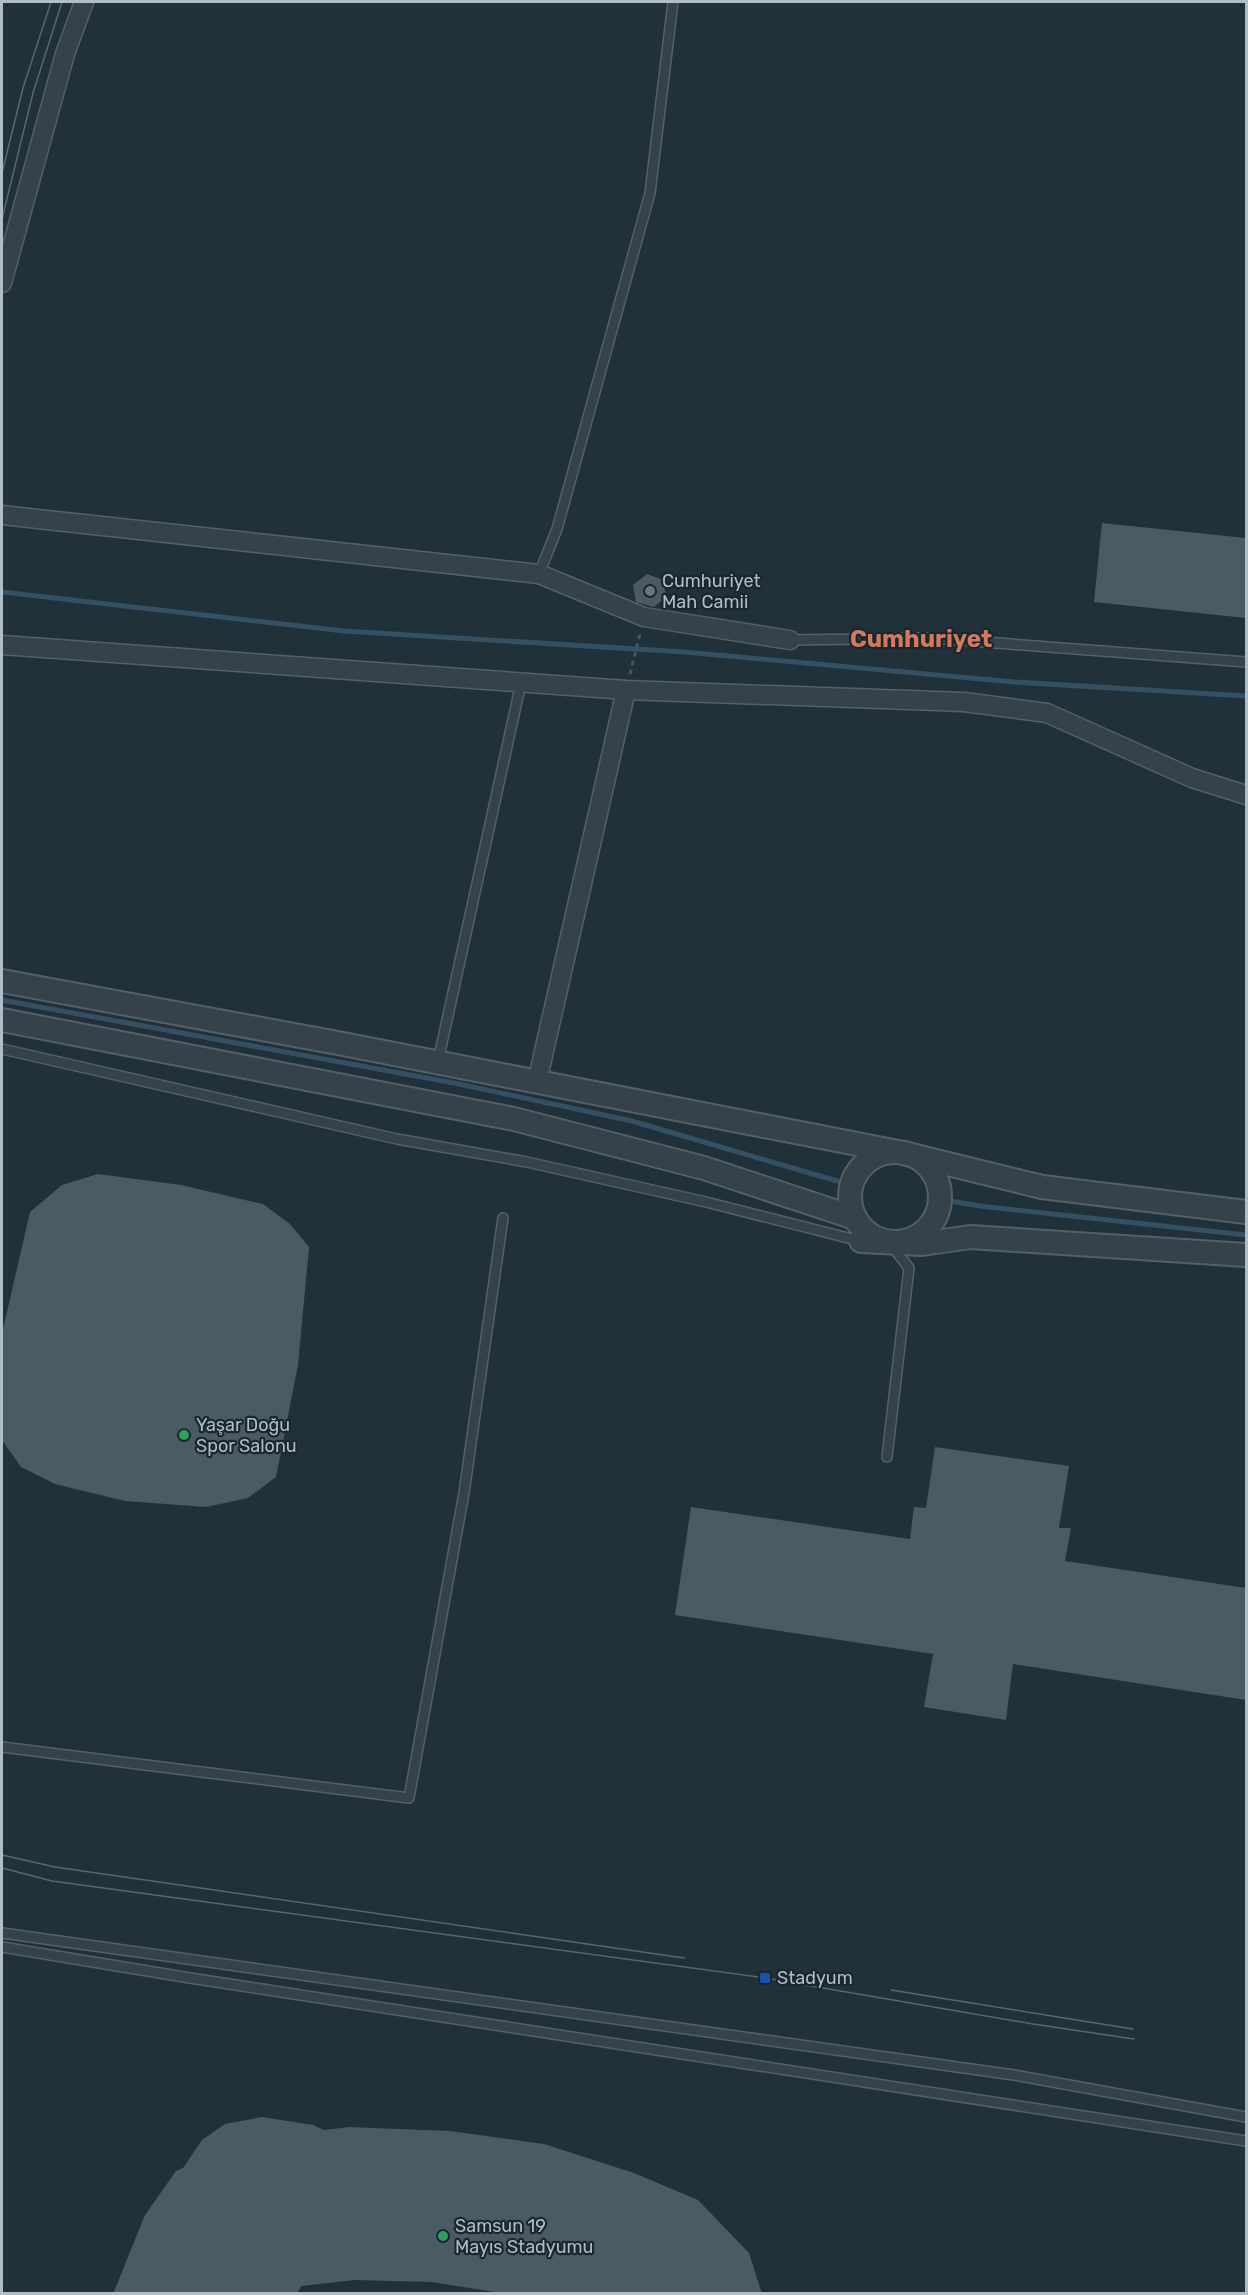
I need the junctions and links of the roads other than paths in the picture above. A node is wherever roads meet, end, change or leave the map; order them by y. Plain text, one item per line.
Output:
1 (84, 2) edge
2 (673, 2) edge
3 (2, 283) edge
4 (2, 515) edge
5 (539, 574) junction
6 (790, 640) joint
7 (2, 645) edge
8 (1246, 662) edge
9 (521, 682) junction
10 (626, 690) junction
11 (1246, 795) edge
12 (2, 981) edge
13 (2, 1020) edge
14 (2, 1049) edge
15 (438, 1063) junction
16 (537, 1082) junction
17 (903, 1153) junction
18 (1246, 1212) edge
19 (503, 1218) dead end
20 (855, 1218) junction
21 (861, 1241) joint
22 (889, 1242) junction
23 (1246, 1255) edge
24 (887, 1457) dead end
25 (2, 1747) edge
26 (2, 1933) edge
27 (2, 1947) edge
28 (1246, 2117) edge
29 (1246, 2141) edge

1 - 3 street
2 - 5 lane
4 - 5 street
5 - 6 street
6 - 8 lane
7 - 9 street
9 - 10 street
9 - 15 lane
10 - 11 street
10 - 16 street
12 - 15 street
13 - 20 street
14 - 21 lane
15 - 16 street
16 - 17 street
17 - 18 street
17 - 20 street
17 - 22 street
19 - 25 lane
20 - 22 street
21 - 22 street
22 - 23 street
22 - 24 lane
26 - 28 lane
27 - 29 lane

